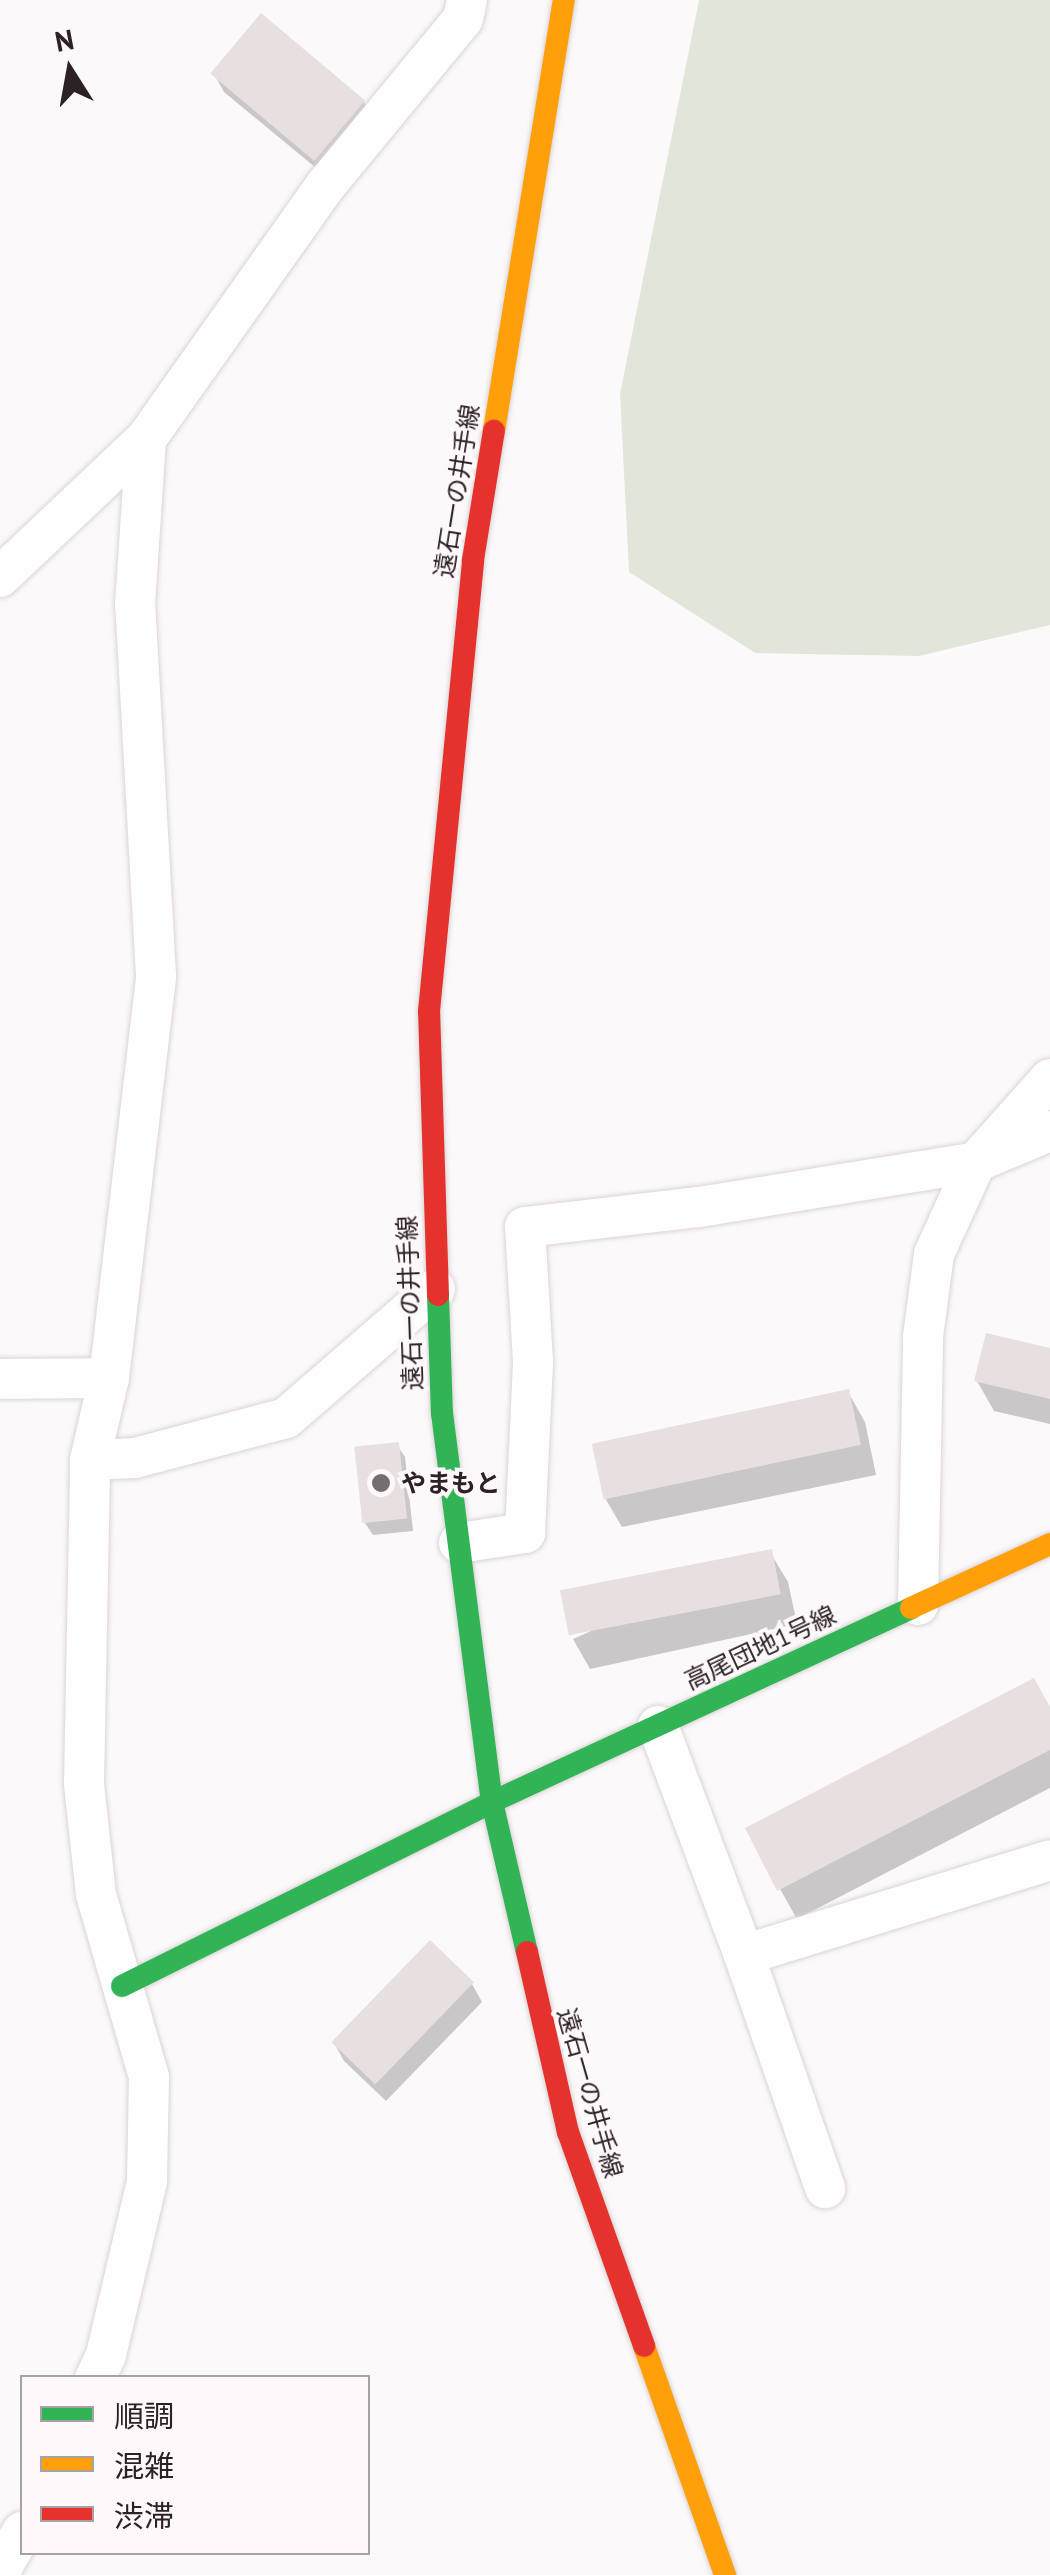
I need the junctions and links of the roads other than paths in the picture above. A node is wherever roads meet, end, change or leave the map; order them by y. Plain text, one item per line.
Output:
1 (467, 0) edge
2 (564, 0) edge
3 (146, 438) junction
4 (0, 577) edge
5 (1050, 1079) edge
6 (1050, 1131) edge
7 (976, 1162) junction
8 (435, 1289) junction
9 (0, 1378) edge
10 (108, 1378) junction
11 (90, 1460) junction
12 (460, 1543) junction
13 (1050, 1544) edge
14 (918, 1604) junction
15 (658, 1726) junction
16 (492, 1802) junction
17 (1050, 1860) edge
18 (744, 1955) junction
19 (122, 1986) junction
20 (825, 2188) dead end
21 (96, 2375) edge
22 (20, 2536) edge
23 (0, 2571) edge
24 (725, 2575) edge

1 - 3 street
2 - 8 street, 遠石一の井手線
3 - 4 street
3 - 10 street
5 - 7 street
6 - 7 street
7 - 12 street
7 - 14 street
8 - 11 street
8 - 12 street, 遠石一の井手線
9 - 10 street
10 - 11 street
11 - 19 street
12 - 16 street, 遠石一の井手線
13 - 14 street, 高尾団地1号線
14 - 15 street, 高尾団地1号線
15 - 16 street, 高尾団地1号線
15 - 18 street
16 - 19 street, 高尾団地1号線
16 - 24 street, 遠石一の井手線
17 - 18 street
18 - 20 street
19 - 21 street
22 - 23 street

